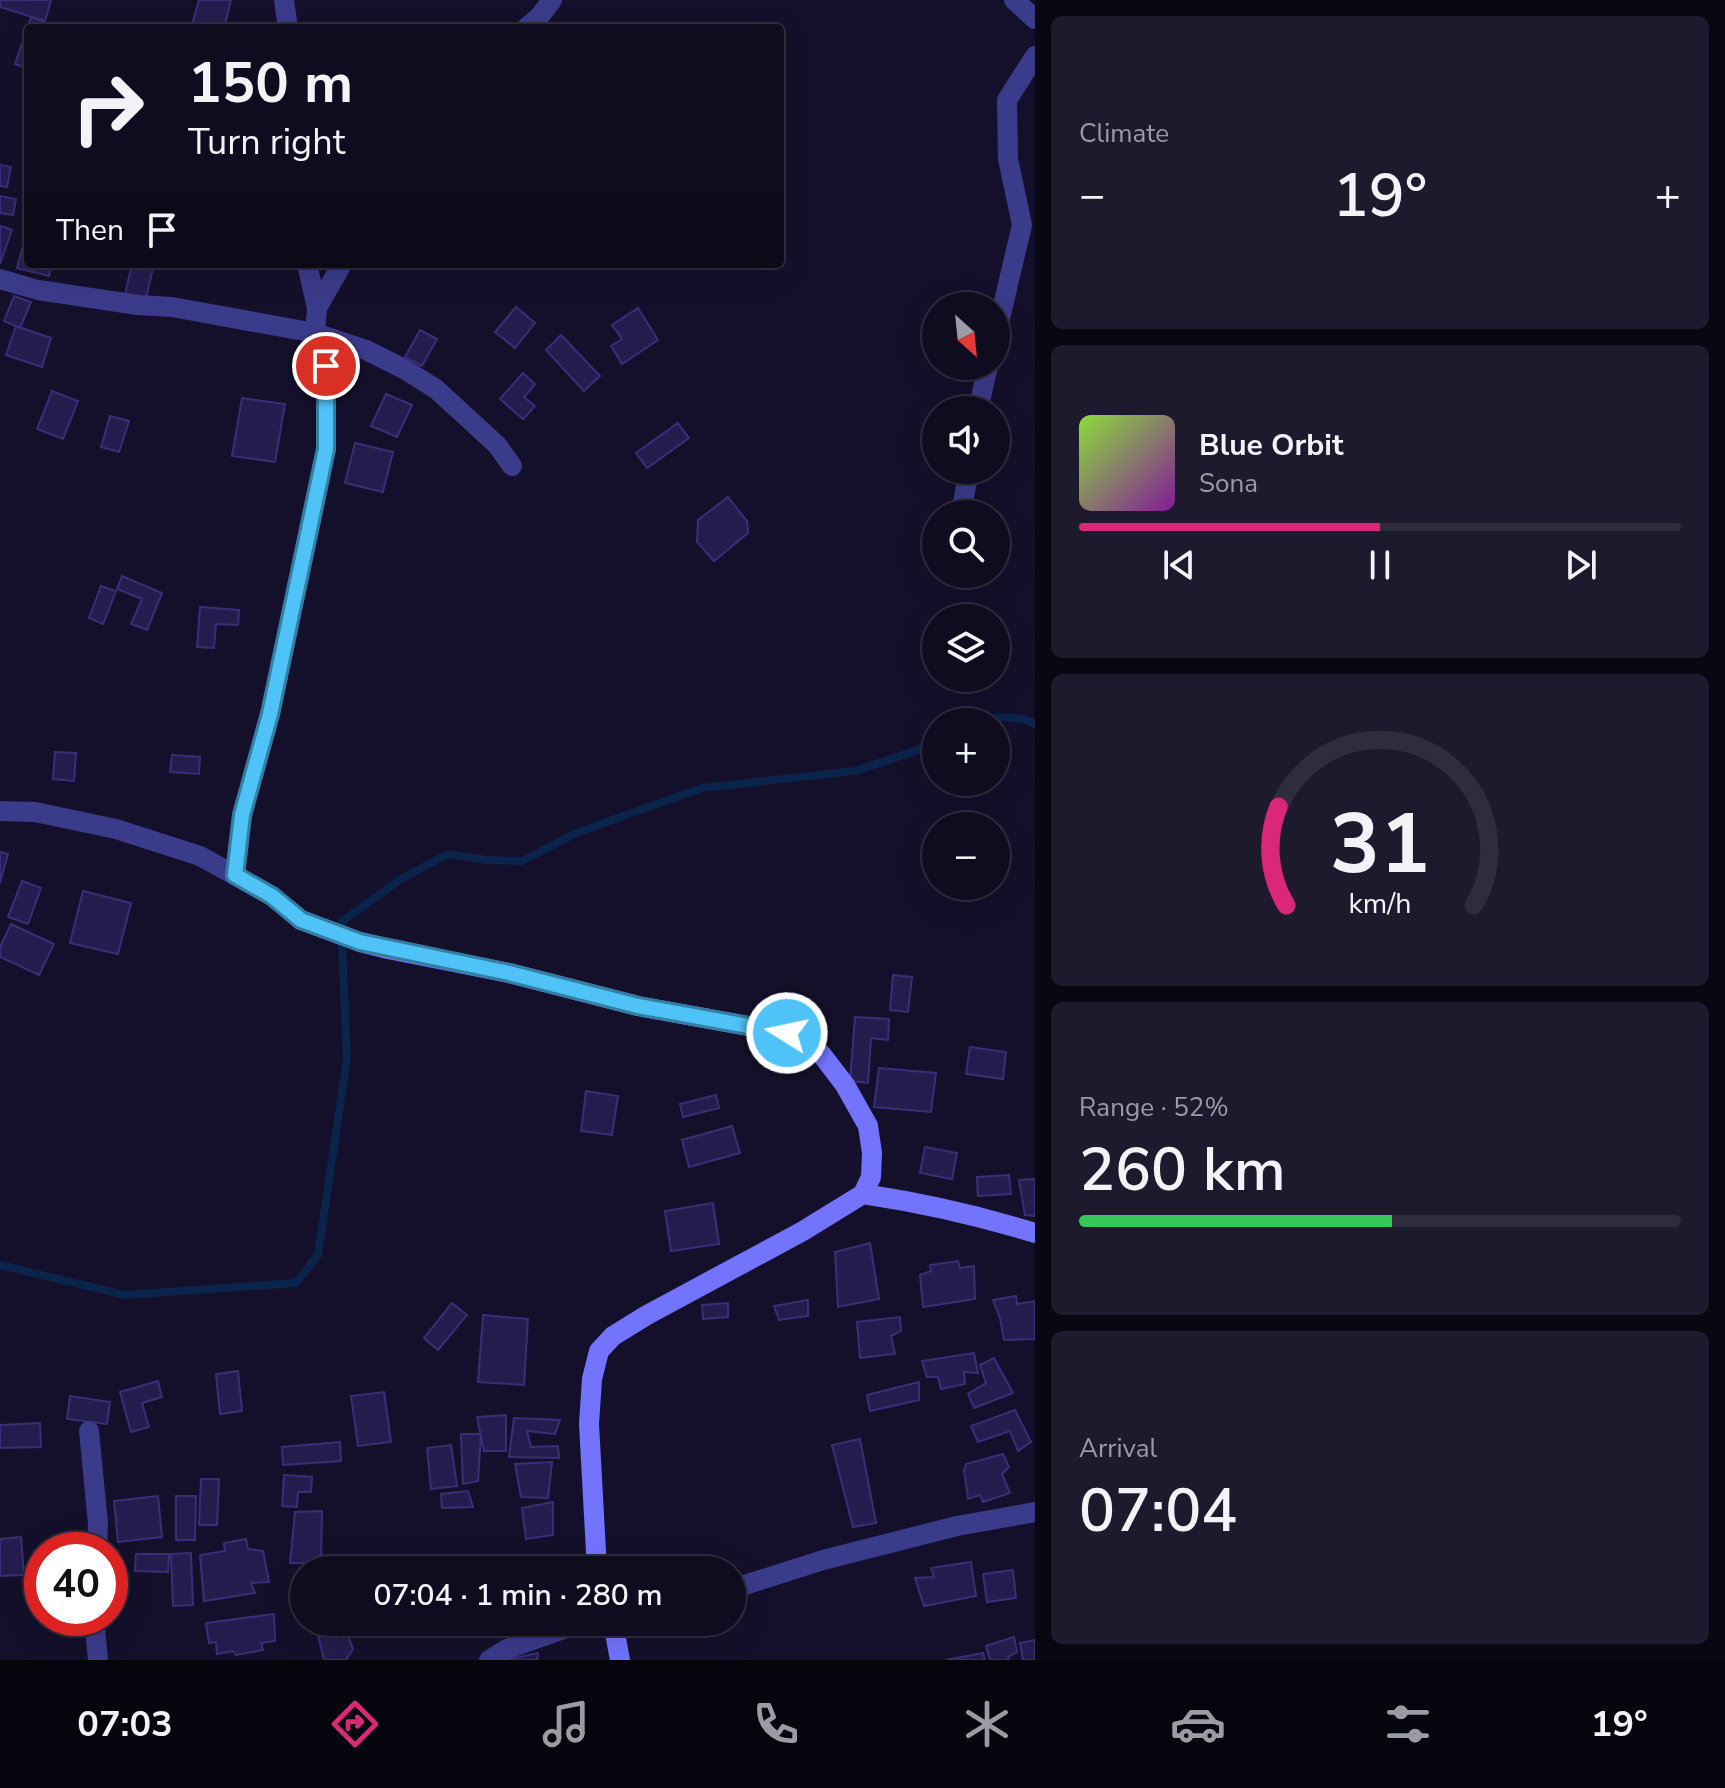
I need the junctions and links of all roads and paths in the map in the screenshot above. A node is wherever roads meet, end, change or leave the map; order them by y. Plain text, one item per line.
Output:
1 (284, 0) edge
2 (552, 0) edge
3 (1014, 0) edge
4 (1035, 19) edge
5 (287, 24) edge
6 (531, 24) edge
7 (1035, 56) edge
8 (308, 268) edge
9 (340, 268) edge
10 (0, 279) edge
11 (1006, 292) edge
12 (317, 308) junction
13 (315, 333) junction
14 (512, 466) dead end
15 (0, 811) edge
16 (235, 875) junction
17 (863, 1194) junction
18 (1035, 1233) edge
19 (89, 1431) dead end
20 (1035, 1512) edge
21 (98, 1532) edge
22 (596, 1556) edge
23 (746, 1585) edge
24 (96, 1636) edge
25 (544, 1636) edge
26 (616, 1636) edge
27 (98, 1660) edge
28 (489, 1660) edge
29 (620, 1660) edge

1 - 5 street
2 - 6 street
3 - 4 street
7 - 11 street
8 - 12 street
9 - 12 street
10 - 13 street
12 - 13 street
13 - 14 street
13 - 16 street
15 - 16 street
16 - 17 street
17 - 18 street
17 - 22 street
19 - 21 street
20 - 23 street
24 - 27 street
25 - 28 street
26 - 29 street

